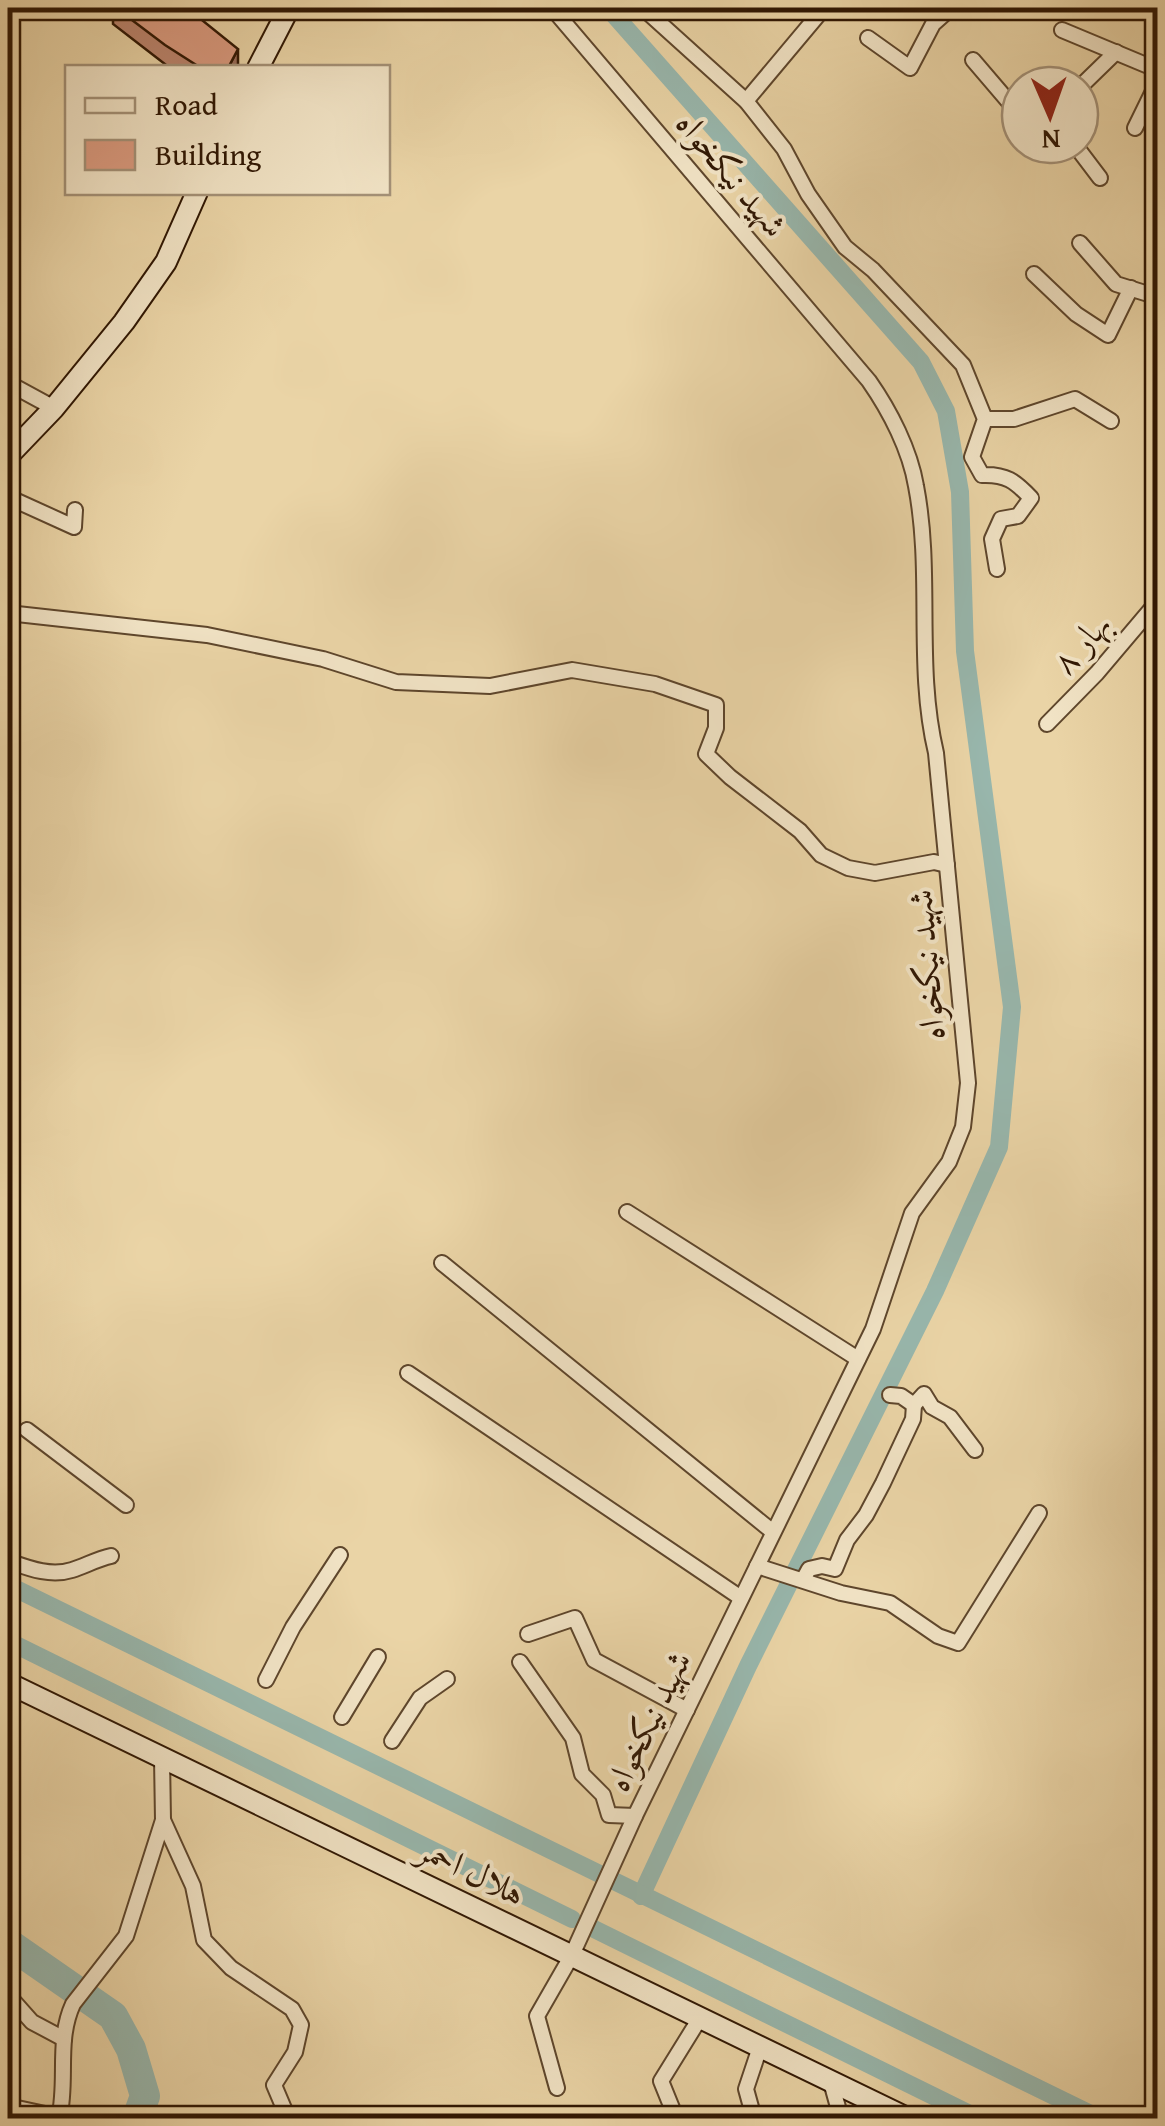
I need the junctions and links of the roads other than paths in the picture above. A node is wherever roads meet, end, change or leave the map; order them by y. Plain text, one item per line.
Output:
1 (290, 8) edge
2 (552, 8) edge
3 (643, 8) edge
4 (824, 8) edge
5 (951, 8) edge
6 (1062, 30) dead end
7 (868, 38) dead end
8 (1116, 52) junction
9 (974, 60) dead end
10 (260, 65) edge
11 (1100, 68) edge
12 (1158, 70) edge
13 (1158, 82) edge
14 (1000, 91) edge
15 (746, 101) junction
16 (1135, 128) dead end
17 (1090, 165) edge
18 (1100, 178) dead end
19 (196, 195) edge
20 (1080, 243) dead end
21 (1034, 274) dead end
22 (1132, 288) junction
23 (1158, 297) edge
24 (8, 382) edge
25 (54, 408) junction
26 (985, 419) junction
27 (1111, 422) dead end
28 (8, 456) edge
29 (8, 497) edge
30 (75, 510) dead end
31 (997, 569) dead end
32 (1158, 601) edge
33 (8, 613) edge
34 (1046, 724) dead end
35 (947, 865) junction
36 (628, 1212) dead end
37 (442, 1263) dead end
38 (858, 1359) junction
39 (408, 1373) dead end
40 (890, 1396) dead end
41 (914, 1405) junction
42 (27, 1430) dead end
43 (975, 1450) dead end
44 (126, 1505) dead end
45 (1039, 1513) dead end
46 (773, 1532) junction
47 (340, 1555) dead end
48 (111, 1556) dead end
49 (8, 1561) edge
50 (757, 1566) junction
51 (796, 1578) junction
52 (741, 1598) junction
53 (528, 1634) dead end
54 (378, 1657) dead end
55 (520, 1662) dead end
56 (447, 1679) dead end
57 (266, 1680) dead end
58 (8, 1683) edge
59 (686, 1710) junction
60 (342, 1717) dead end
61 (392, 1742) dead end
62 (162, 1758) junction
63 (635, 1816) junction
64 (163, 1820) junction
65 (572, 1955) junction
66 (8, 1994) edge
67 (700, 2018) junction
68 (64, 2040) junction
69 (760, 2046) junction
70 (832, 2082) junction
71 (557, 2088) dead end
72 (8, 2106) edge
73 (59, 2118) edge
74 (288, 2118) edge
75 (676, 2118) edge
76 (754, 2118) edge
77 (840, 2118) edge
78 (907, 2118) edge

1 - 10 main road
2 - 35 street, شهید نیکخواه
3 - 15 street
4 - 15 street
5 - 7 street
6 - 8 street
8 - 11 street
8 - 12 street
9 - 14 street
13 - 16 street
15 - 26 street
17 - 18 street
19 - 25 main road
20 - 22 street
21 - 22 street
22 - 23 street
24 - 25 street
25 - 28 main road
26 - 27 street
26 - 31 street
29 - 30 street
32 - 34 street, بهار ۸
33 - 35 street
35 - 38 street, شهید نیکخواه
36 - 38 street
37 - 46 street
38 - 46 street, شهید نیکخواه
39 - 52 street
40 - 41 street
41 - 43 street
41 - 51 street
42 - 44 street
45 - 51 street
46 - 50 street, شهید نیکخواه
47 - 57 street
48 - 49 street
50 - 51 street
50 - 52 street, شهید نیکخواه
52 - 59 street, شهید نیکخواه
53 - 59 street
54 - 60 street
55 - 63 street
56 - 61 street
58 - 62 main road, هلال احمر
59 - 63 street, شهید نیکخواه
62 - 64 street
62 - 65 main road, هلال احمر
63 - 65 street, شهید نیکخواه
64 - 68 street
64 - 74 street
65 - 67 main road, هلال احمر
65 - 71 street, شهید نیکخواه
66 - 68 street
67 - 69 main road, هلال احمر
67 - 75 street
68 - 73 street
69 - 70 main road, هلال احمر
69 - 76 street
70 - 77 street
70 - 78 main road, هلال احمر
72 - 73 street

